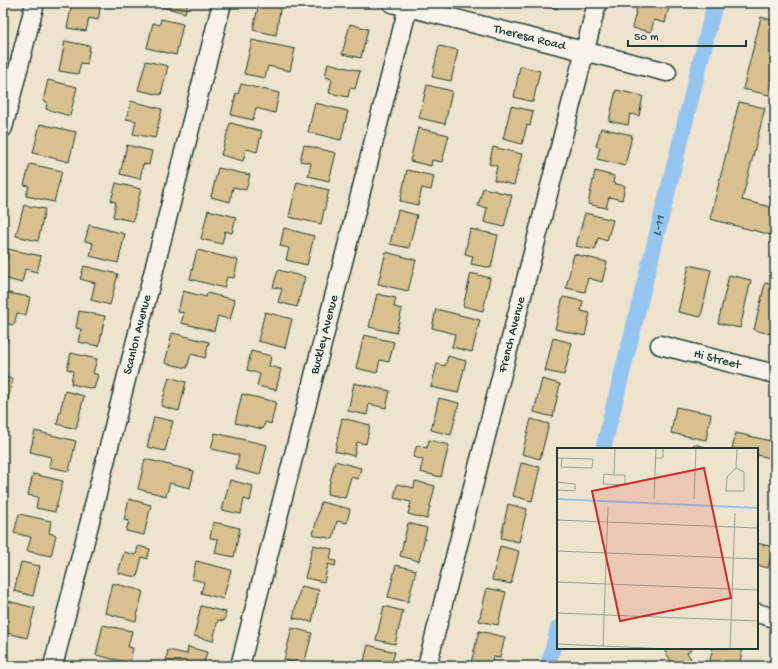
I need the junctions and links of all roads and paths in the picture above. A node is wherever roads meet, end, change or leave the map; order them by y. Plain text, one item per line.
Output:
1 (35, 3) edge
2 (222, 3) edge
3 (597, 3) edge
4 (403, 4) edge
5 (584, 51) junction
6 (667, 72) dead end
7 (3, 128) edge
8 (775, 190) edge
9 (775, 195) edge
10 (660, 345) dead end
11 (775, 374) edge
12 (758, 613) edge
13 (775, 618) edge
14 (53, 666) edge
15 (240, 666) edge
16 (427, 666) edge

1 - 7 street
2 - 14 street, Scanlon Avenue
3 - 5 street, French Avenue
4 - 5 street, Theresa Road
4 - 15 street, Buckley Avenue
5 - 6 street, Theresa Road
5 - 16 street, French Avenue
8 - 9 lane
10 - 11 street, Hi Street
12 - 13 street

